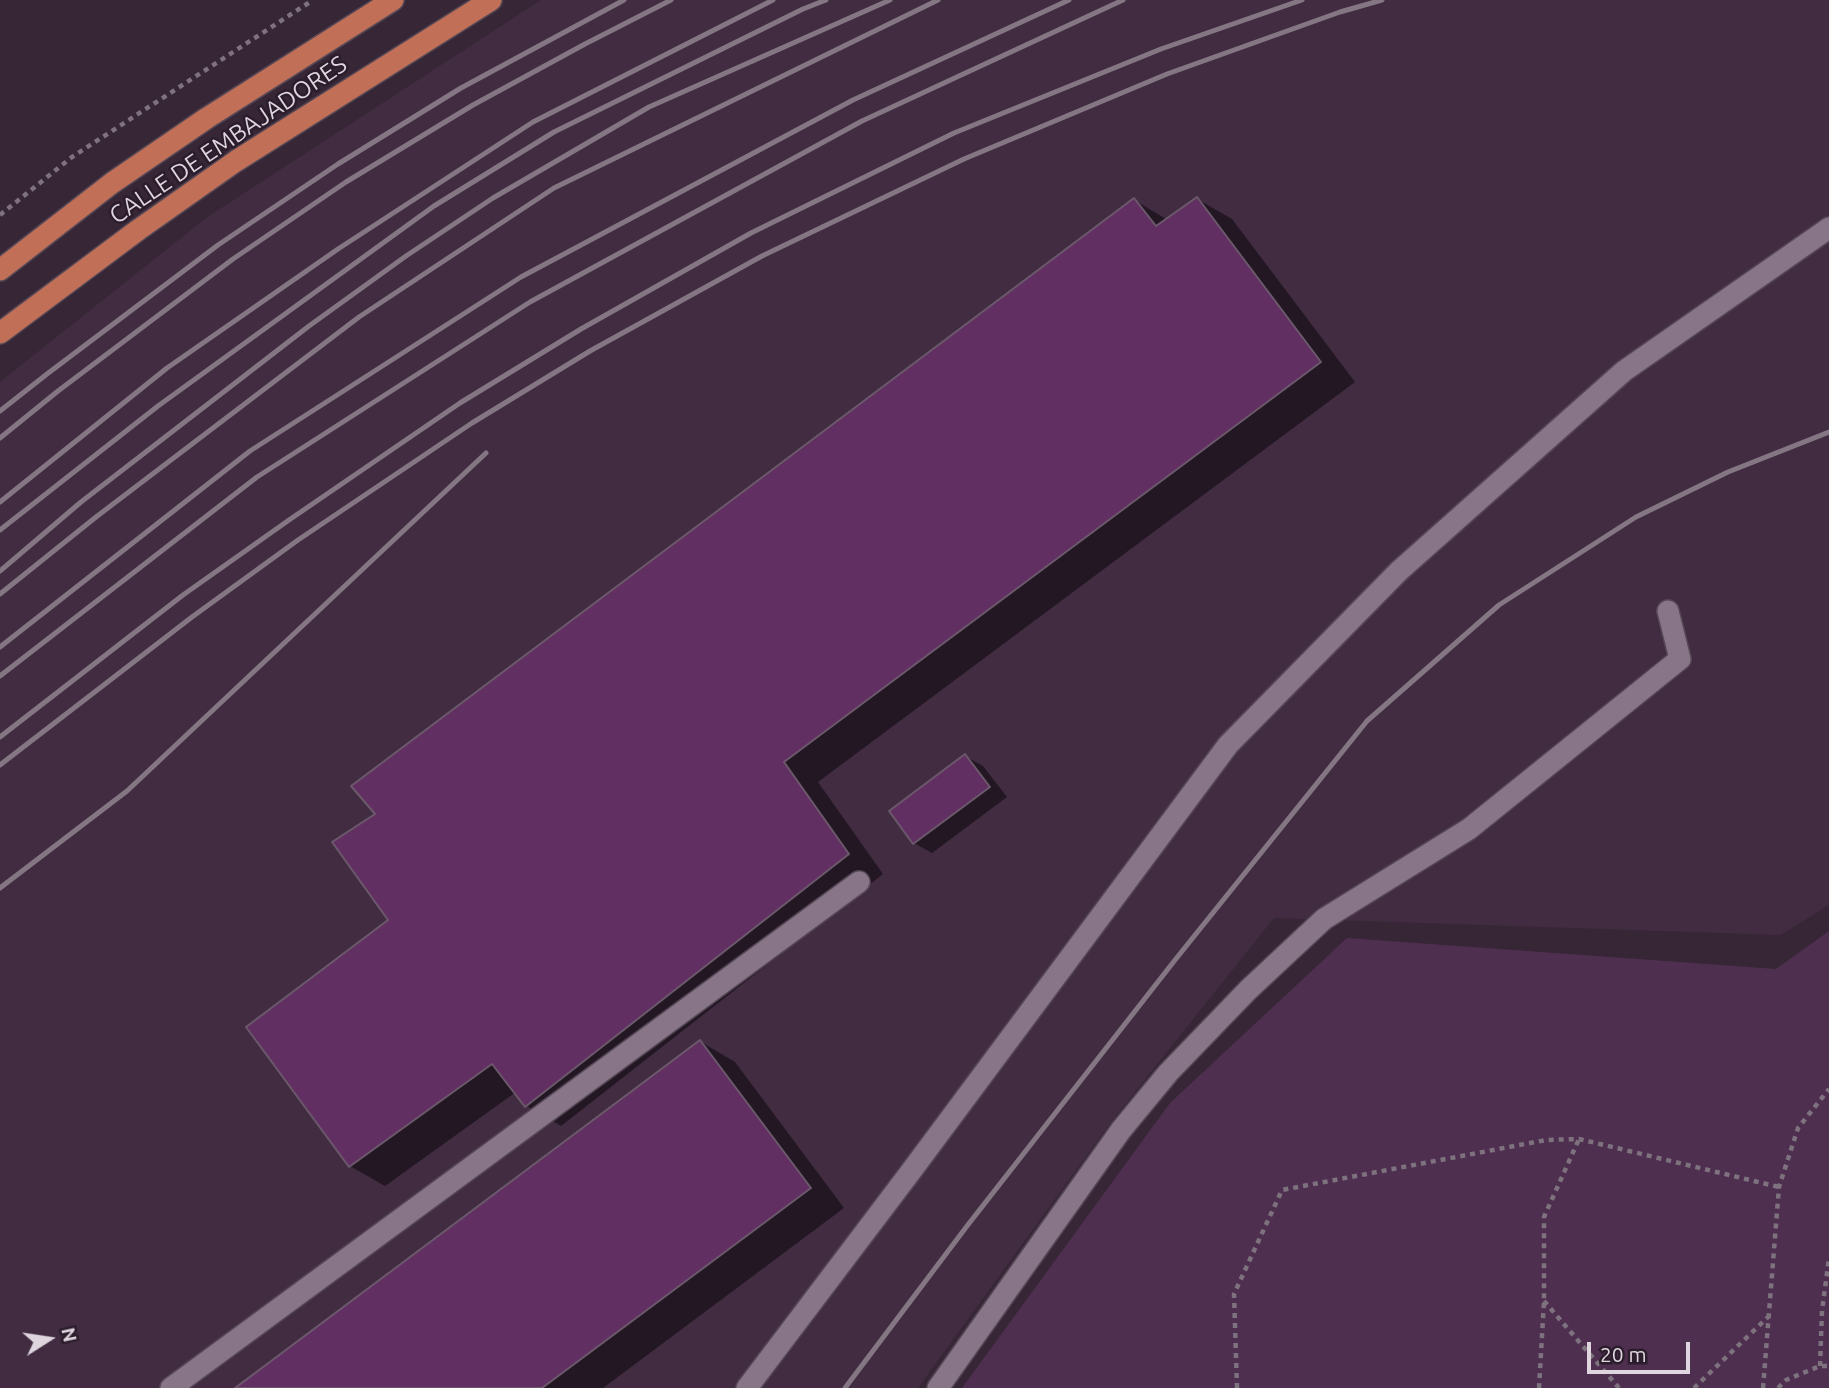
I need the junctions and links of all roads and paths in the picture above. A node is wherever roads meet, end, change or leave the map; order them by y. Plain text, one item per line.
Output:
1 (313, 0) edge
2 (393, 0) edge
3 (491, 0) edge
4 (0, 215) edge
5 (1829, 228) edge
6 (0, 271) edge
7 (0, 333) edge
8 (1668, 611) dead end
9 (859, 882) dead end
10 (1829, 1090) edge
11 (1579, 1139) junction
12 (1779, 1187) junction
13 (1829, 1258) edge
14 (1544, 1301) junction
15 (1768, 1316) junction
16 (1820, 1366) junction
17 (1829, 1366) edge
18 (171, 1388) edge
19 (747, 1388) edge
20 (938, 1388) edge
21 (1237, 1388) edge
22 (1539, 1388) edge
23 (1619, 1388) edge
24 (1694, 1388) edge
25 (1763, 1388) edge
26 (1778, 1388) edge

1 - 4 path
2 - 6 main road, CALLE DE EMBAJADORES
3 - 7 main road, CALLE DE EMBAJADORES
5 - 19 lane
8 - 20 lane
9 - 18 lane
10 - 12 path
11 - 12 path
11 - 14 path
11 - 21 path
12 - 15 path
13 - 16 path
14 - 22 path
14 - 23 path
15 - 24 path
15 - 25 path
16 - 17 path
16 - 26 path

